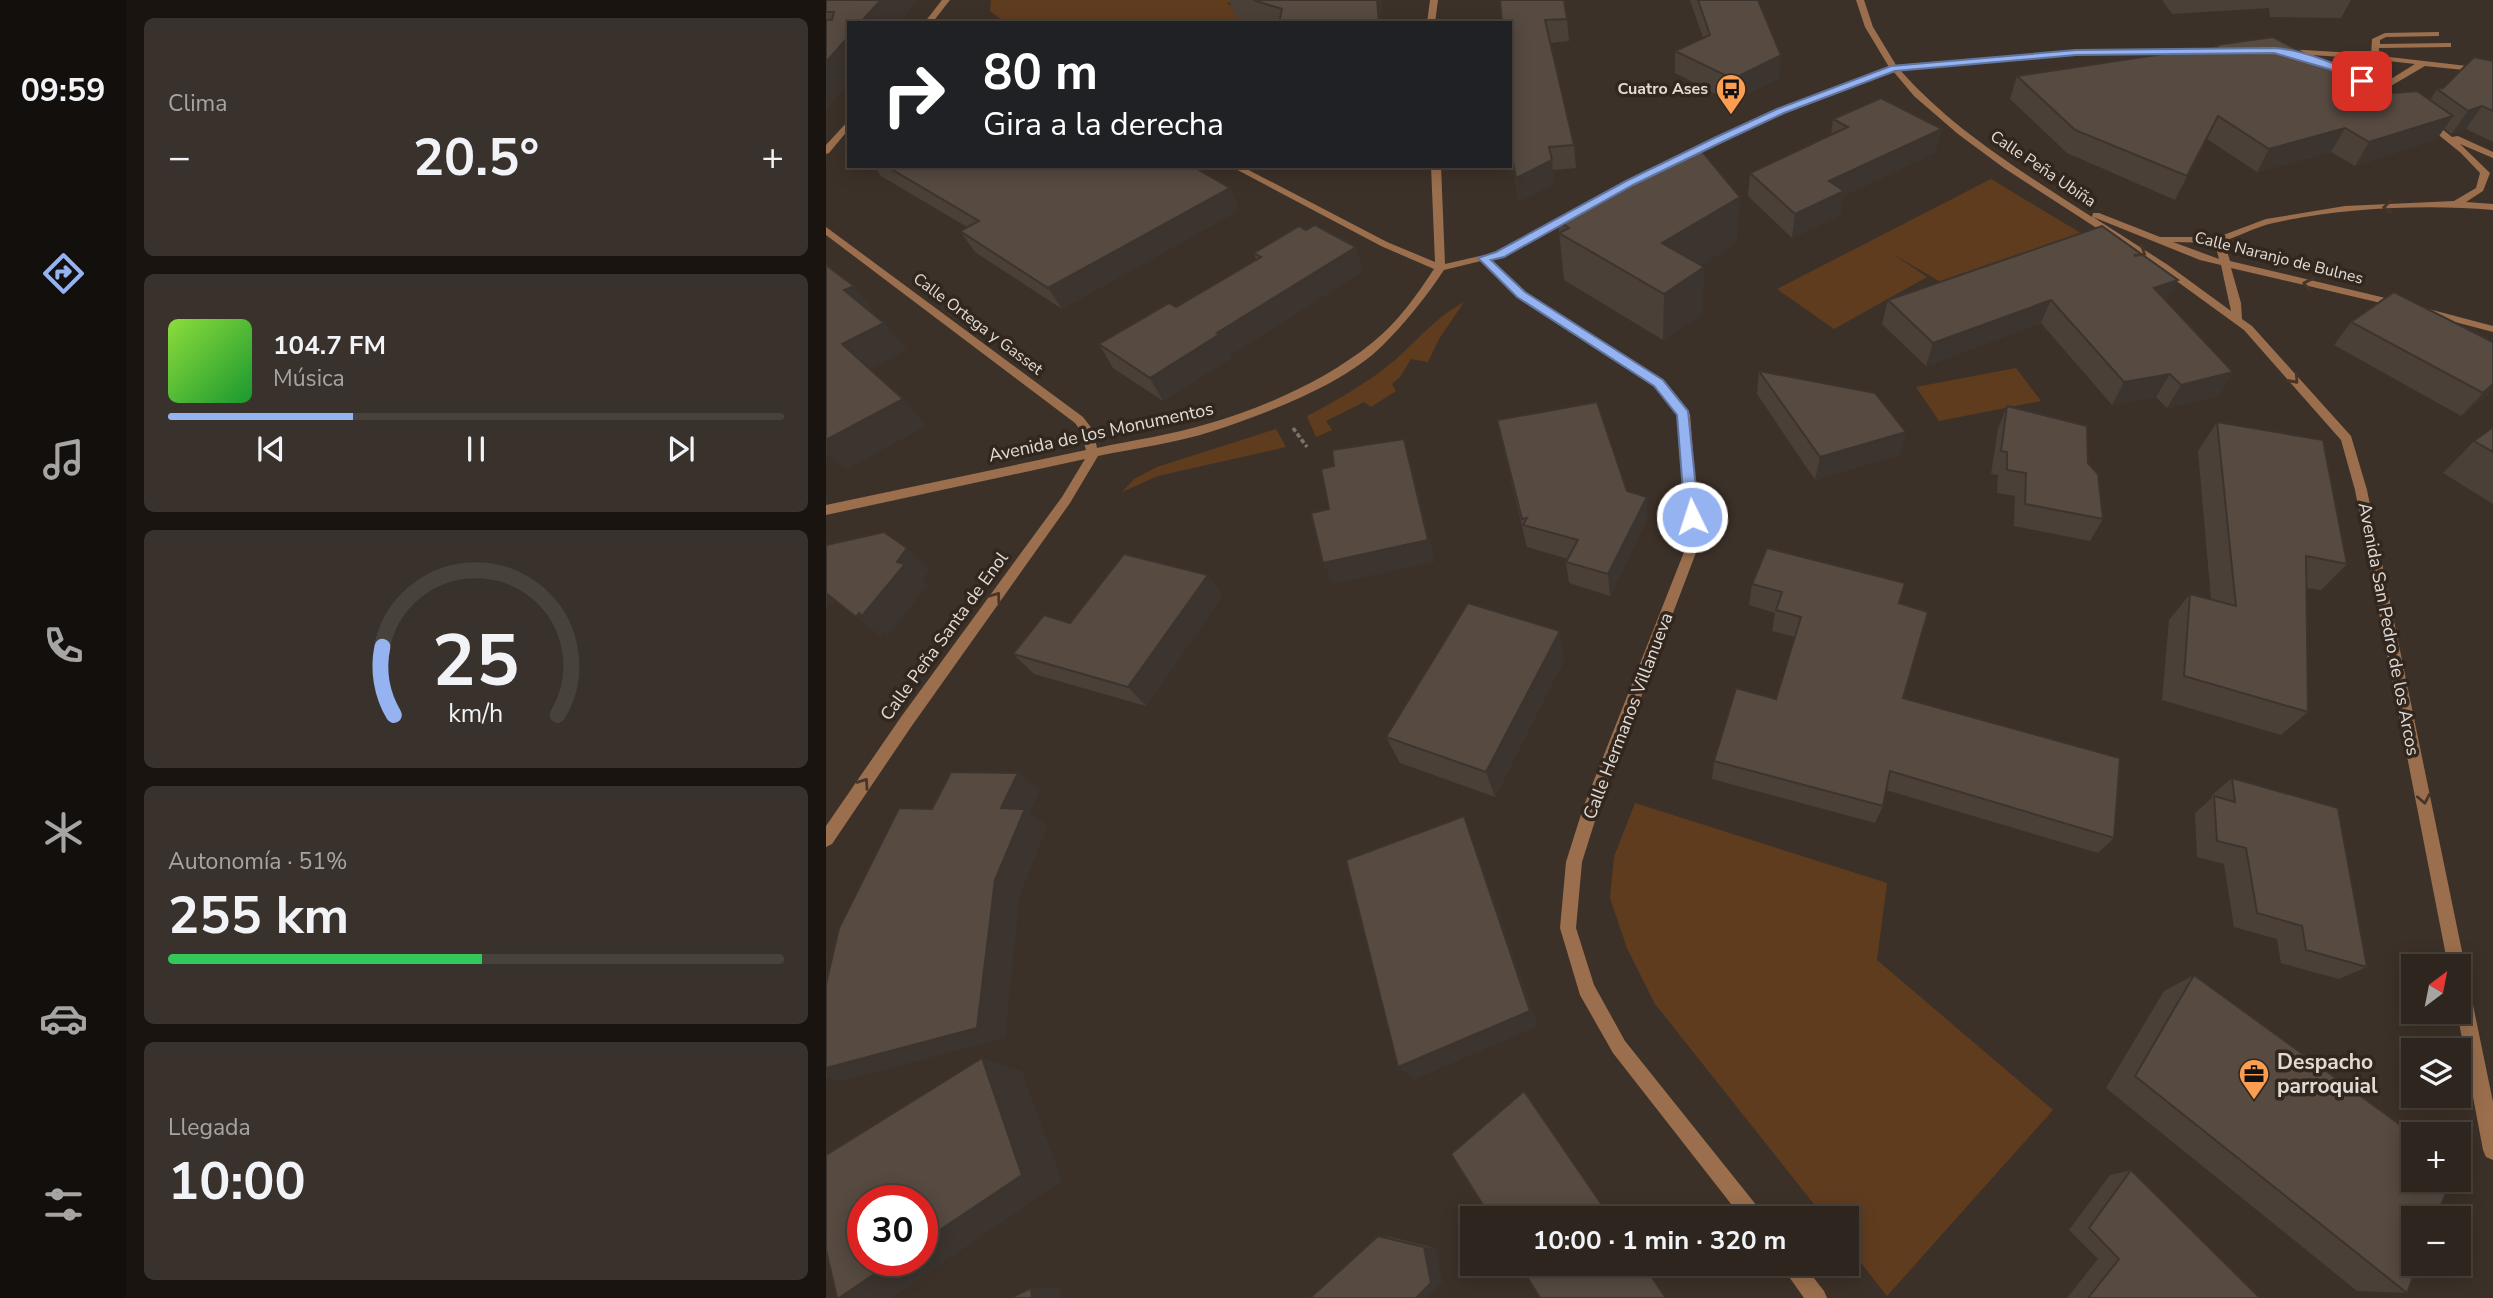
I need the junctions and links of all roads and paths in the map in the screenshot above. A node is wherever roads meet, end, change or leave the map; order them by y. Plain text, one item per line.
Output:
1 (946, 0) edge
2 (1434, 0) edge
3 (1860, 0) edge
4 (930, 21) edge
5 (1431, 21) edge
6 (2436, 34) dead end
7 (2448, 45) dead end
8 (2375, 46) junction
9 (2249, 50) edge
10 (2274, 51) edge
11 (2284, 51) junction
12 (2375, 57) junction
13 (2425, 62) junction
14 (1894, 68) junction
15 (2493, 71) edge
16 (2361, 72) junction
17 (2384, 88) junction
18 (2409, 109) edge
19 (2419, 116) edge
20 (847, 125) edge
21 (2438, 130) junction
22 (826, 151) edge
23 (2493, 155) edge
24 (1238, 168) edge
25 (1436, 168) edge
26 (1651, 172) edge
27 (2063, 201) junction
28 (2456, 204) junction
29 (2493, 207) edge
30 (1582, 209) edge
31 (826, 230) edge
32 (2151, 238) junction
33 (2219, 240) junction
34 (1483, 258) junction
35 (2226, 263) junction
36 (1440, 268) junction
37 (2236, 319) junction
38 (2248, 328) joint
39 (2493, 329) edge
40 (1287, 418) dead end
41 (1307, 447) dead end
42 (1093, 455) junction
43 (826, 510) edge
44 (826, 839) edge
45 (2455, 954) edge
46 (2469, 1024) edge
47 (2493, 1150) edge
48 (1745, 1206) edge
49 (1800, 1276) edge
50 (1817, 1298) edge

1 - 4 street
2 - 5 street
3 - 14 street, Calle Peña Ubiña
6 - 8 street
7 - 8 street
8 - 12 street
9 - 14 street
10 - 11 street
11 - 12 street
11 - 16 street
12 - 13 street
12 - 16 street
12 - 17 street
13 - 15 street
13 - 17 street
14 - 26 street
14 - 27 street, Calle Peña Ubiña
16 - 17 street
17 - 18 street
19 - 21 street
20 - 22 street
21 - 23 street
21 - 28 street
24 - 36 street
25 - 36 street
27 - 32 street, Calle Naranjo de Bulnes
27 -> 37 street, Calle Peña Ubiña
28 - 29 street
28 -> 33 street
30 - 34 street
31 - 42 street, Calle Ortega y Gasset
32 - 33 street
32 - 35 street, Calle Naranjo de Bulnes
33 - 35 street
34 - 36 street
34 - 48 street, Calle Hermanos Villanueva
35 - 37 street
39 -> 35 street, Calle Naranjo de Bulnes
36 - 42 street, Avenida de los Monumentos
37 - 38 street, Calle Peña Ubiña
38 -> 45 street, Avenida San Pedro de los Arcos
40 - 41 path
42 - 43 street, Avenida de los Monumentos
44 -> 42 street, Calle Peña Santa de Enol
46 - 47 street
49 - 50 street

